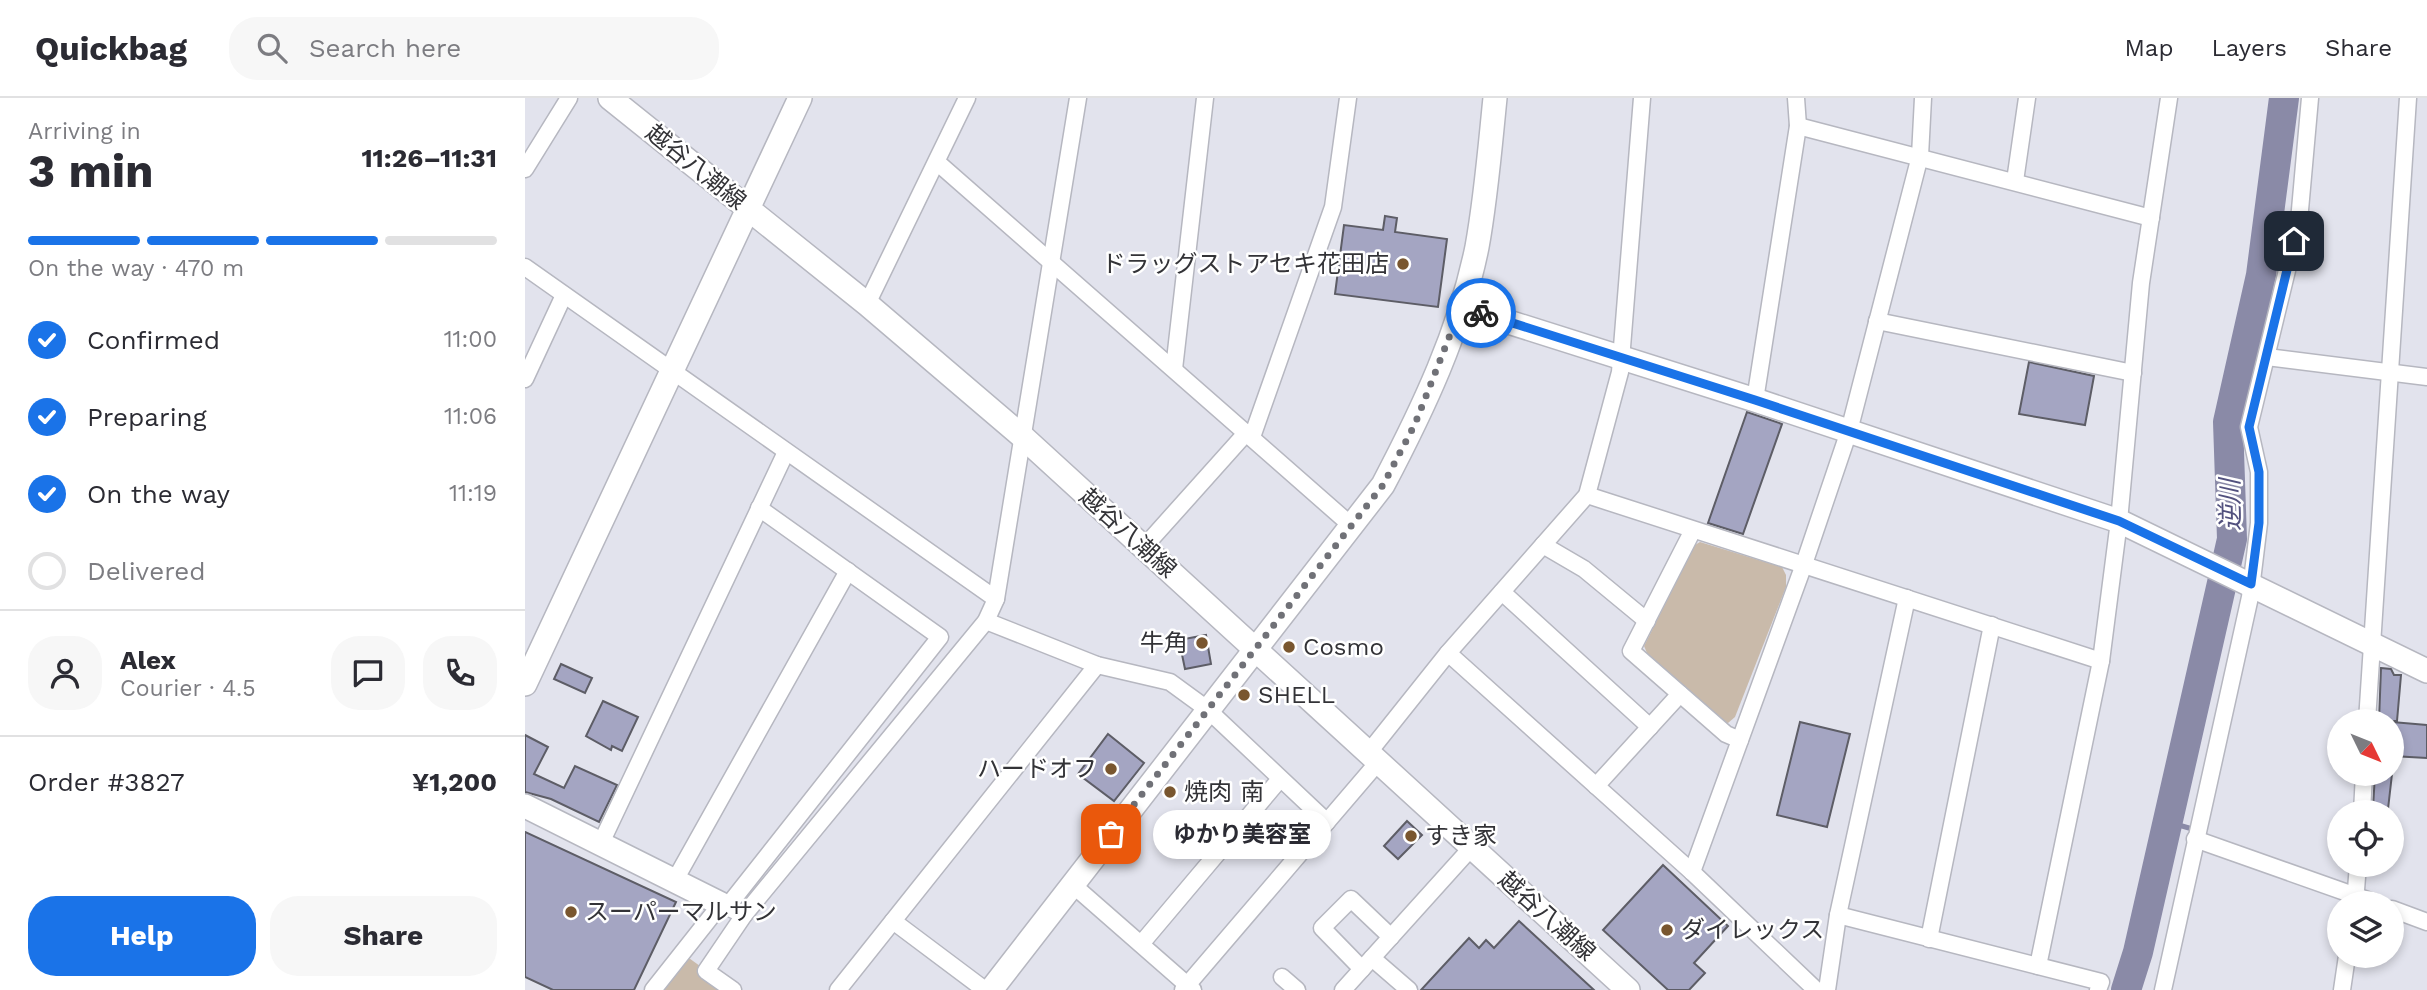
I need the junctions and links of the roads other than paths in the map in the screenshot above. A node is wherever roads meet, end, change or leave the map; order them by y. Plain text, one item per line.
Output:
1 (569, 98) edge
2 (610, 98) edge
3 (800, 98) edge
4 (967, 98) edge
5 (1078, 98) edge
6 (1205, 98) edge
7 (1348, 98) edge
8 (1495, 98) edge
9 (1642, 98) edge
10 (1796, 98) edge
11 (1923, 98) edge
12 (2028, 98) edge
13 (2169, 98) edge
14 (2310, 98) edge
15 (2408, 98) edge
16 (1798, 126) junction
17 (1920, 156) junction
18 (938, 163) junction
19 (525, 169) edge
20 (2015, 181) junction
21 (748, 209) junction
22 (2151, 218) junction
23 (1051, 263) junction
24 (525, 267) edge
25 (564, 295) junction
26 (867, 304) junction
27 (1461, 307) junction
28 (1877, 321) junction
29 (1621, 356) junction
30 (2267, 357) junction
31 (529, 359) edge
32 (1174, 369) junction
33 (672, 371) junction
34 (2133, 373) junction
35 (2392, 373) junction
36 (2427, 377) edge
37 (525, 379) edge
38 (1755, 400) junction
39 (1849, 430) junction
40 (1250, 434) junction
41 (1023, 437) junction
42 (786, 452) junction
43 (1587, 495) junction
44 (759, 508) junction
45 (2119, 521) junction
46 (1353, 527) junction
47 (1693, 530) junction
48 (1543, 545) junction
49 (1144, 547) junction
50 (1803, 567) junction
51 (848, 571) junction
52 (2246, 582) junction
53 (1502, 592) junction
54 (1907, 598) junction
55 (996, 599) junction
56 (986, 621) junction
57 (1647, 621) junction
58 (1992, 625) junction
59 (2372, 645) junction
60 (1257, 649) junction
61 (1448, 653) junction
62 (2101, 661) junction
63 (1097, 666) junction
64 (2427, 671) edge
65 (525, 684) edge
66 (1680, 694) junction
67 (1207, 709) junction
68 (2368, 709) edge
69 (1650, 727) junction
70 (1740, 740) junction
71 (1374, 756) junction
72 (1280, 779) junction
73 (1596, 786) junction
74 (525, 806) edge
75 (1327, 822) junction
76 (2195, 839) junction
77 (601, 843) junction
78 (1472, 847) junction
79 (1692, 872) junction
80 (675, 880) junction
81 (1073, 885) junction
82 (2335, 891) edge
83 (725, 905) junction
84 (2404, 913) edge
85 (744, 915) junction
86 (1838, 915) junction
87 (893, 921) junction
88 (2427, 922) edge
89 (1391, 937) junction
90 (1929, 939) junction
91 (1141, 944) junction
92 (1367, 963) junction
93 (2038, 966) junction
94 (2345, 968) edge
95 (1282, 977) dead end
96 (1188, 988) edge
97 (653, 990) edge
98 (733, 990) edge
99 (838, 990) edge
100 (985, 990) edge
101 (991, 990) edge
102 (1297, 990) edge
103 (1343, 990) edge
104 (1409, 990) edge
105 (1628, 990) edge
106 (1816, 990) edge
107 (1827, 990) edge
108 (2098, 990) edge
109 (2163, 990) edge
110 (2342, 990) edge

1 - 19 street
2 - 21 street, 越谷八潮線
3 - 21 street
4 - 18 street
5 - 23 street
6 - 32 street
7 - 40 street
8 - 27 street
9 - 29 street
10 - 16 street
11 - 17 street
12 - 20 street
13 - 22 street
14 - 30 street
15 - 35 street
16 - 17 street
16 - 38 street
17 - 20 street
17 - 28 street
18 - 23 street
18 - 26 street
20 - 22 street
21 - 26 street, 越谷八潮線
21 - 33 street
22 - 34 street
23 - 32 street
23 - 41 street
24 - 25 street
25 - 31 street
25 - 33 street
26 - 41 street, 越谷八潮線
27 - 29 street
27 - 46 street
28 - 34 street
28 - 39 street
29 - 38 street
29 - 43 street
30 - 35 street
30 - 52 street
31 - 37 street
32 - 40 street
33 - 42 street
33 - 65 street
34 - 45 street
35 - 36 street
35 - 59 street
38 - 39 street
39 - 45 street
39 - 50 street
40 - 46 street
40 - 49 street
41 - 49 street, 越谷八潮線
41 - 55 street
42 - 44 street
42 - 55 street
43 - 47 street
43 - 48 street
44 - 51 street
44 - 77 street
45 - 52 street
45 - 62 street
46 - 60 street
47 - 50 street
47 - 57 street
48 - 53 street
48 - 57 street
49 - 60 street, 越谷八潮線
50 - 54 street
50 - 70 street
51 - 80 street
51 - 83 street
52 - 59 street
52 - 76 street
53 - 61 street
53 - 69 street
54 - 58 street
54 - 86 street
55 - 56 street
56 - 63 street
56 - 85 street
57 - 66 street
58 - 62 street
58 - 90 street
59 - 64 street
59 - 68 street
60 - 67 street
60 - 71 street, 越谷八潮線
61 - 71 street
61 - 73 street
62 - 93 street
63 - 67 street
63 - 87 street
66 - 69 street
66 - 70 street
67 - 72 street
67 - 81 street
69 - 73 street
70 - 79 street
71 - 75 street
71 - 78 street, 越谷八潮線
72 - 75 street
72 - 91 street
73 - 79 street
74 - 77 street
75 - 96 street
76 - 82 street
76 - 109 street
77 - 80 street
78 - 89 street
78 - 105 street, 越谷八潮線
79 - 106 street
80 - 83 street
81 - 91 street
81 - 101 street
83 - 85 street
83 - 97 street
84 - 88 street
85 - 98 street
86 - 90 street
86 - 107 street
87 - 99 street
87 - 100 street
89 - 92 street
89 - 92 street
90 - 93 street
91 - 96 street
92 - 103 street
92 - 104 street
93 - 108 street
94 - 110 street
95 - 102 street

